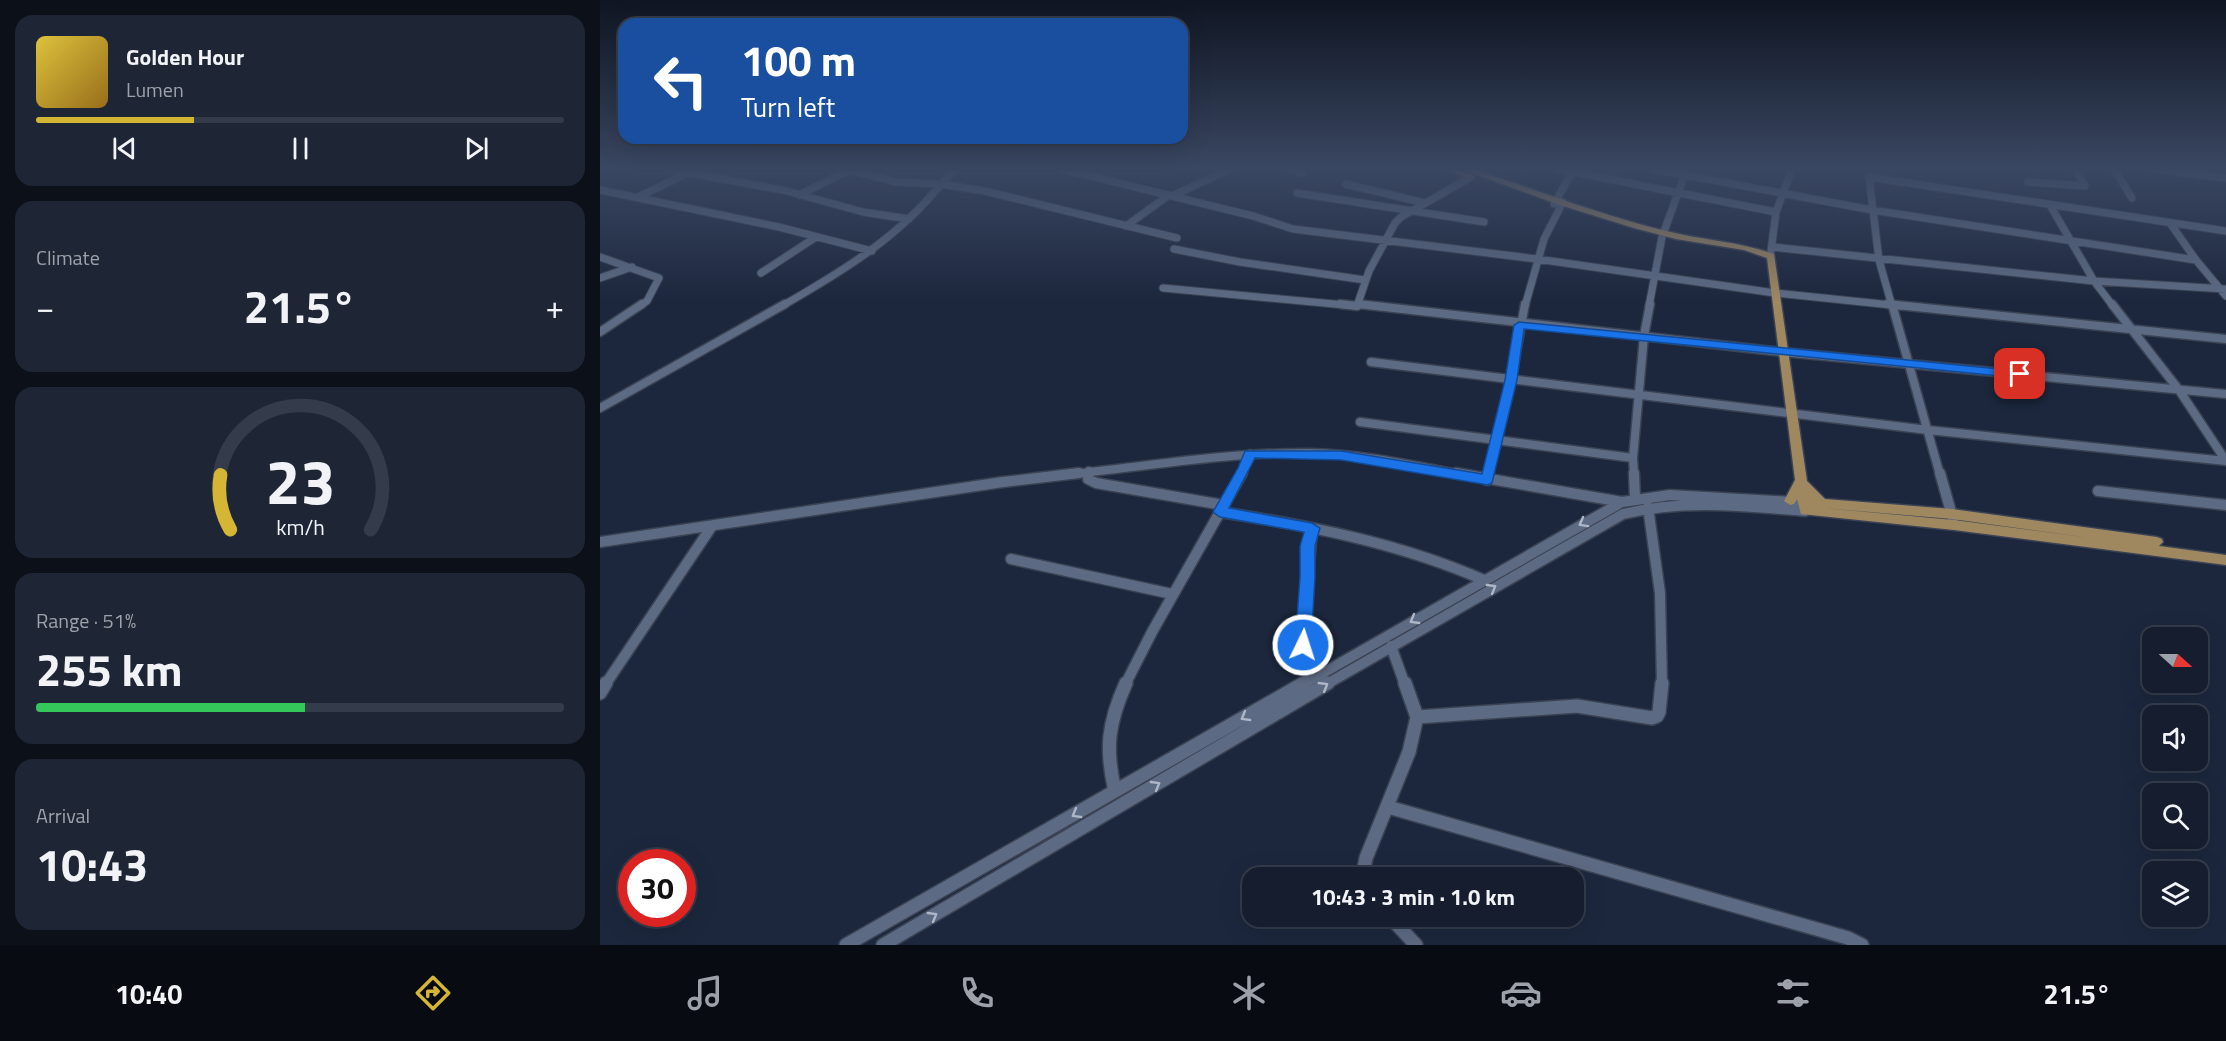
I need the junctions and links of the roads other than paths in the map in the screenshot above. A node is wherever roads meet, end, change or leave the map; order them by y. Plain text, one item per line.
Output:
1 (710, 213) edge
2 (869, 213) edge
3 (914, 213) edge
4 (1074, 213) edge
5 (1145, 213) edge
6 (1236, 213) edge
7 (1409, 213) edge
8 (1426, 213) edge
9 (1554, 213) edge
10 (1591, 213) edge
11 (1670, 213) edge
12 (1776, 213) edge
13 (1872, 213) edge
14 (1891, 213) edge
15 (2055, 213) edge
16 (2104, 213) edge
17 (909, 219) junction
18 (1484, 222) dead end
19 (2170, 223) junction
20 (1126, 226) junction
21 (2226, 231) edge
22 (1663, 235) junction
23 (816, 237) junction
24 (1178, 238) dead end
25 (1384, 239) junction
26 (2072, 242) junction
27 (1174, 249) dead end
28 (872, 251) junction
29 (1771, 255) junction
30 (600, 257) edge
31 (1538, 259) junction
32 (1879, 260) junction
33 (2196, 260) junction
34 (619, 263) junction
35 (633, 267) junction
36 (761, 273) dead end
37 (1655, 276) junction
38 (600, 278) edge
39 (1365, 280) junction
40 (2094, 281) junction
41 (1163, 288) dead end
42 (2223, 289) edge
43 (1775, 293) junction
44 (2226, 296) edge
45 (1357, 306) junction
46 (1891, 307) junction
47 (1519, 325) junction
48 (2133, 330) junction
49 (600, 332) edge
50 (1644, 336) junction
51 (2226, 339) edge
52 (1782, 352) junction
53 (1371, 362) dead end
54 (1907, 364) junction
55 (1511, 380) junction
56 (2179, 390) junction
57 (2226, 394) edge
58 (1640, 396) junction
59 (600, 408) edge
60 (1791, 413) junction
61 (1360, 422) dead end
62 (1928, 430) junction
63 (1498, 439) junction
64 (1250, 454) junction
65 (1633, 458) junction
66 (2226, 461) edge
67 (1089, 471) junction
68 (1488, 480) junction
69 (1800, 481) junction
70 (2098, 491) dead end
71 (1635, 499) junction
72 (1622, 502) junction
73 (1822, 504) junction
74 (1800, 505) junction
75 (2226, 505) edge
76 (1648, 507) junction
77 (1221, 509) junction
78 (1953, 519) junction
79 (712, 526) junction
80 (1312, 528) junction
81 (600, 542) edge
82 (2226, 552) edge
83 (1011, 559) dead end
84 (2226, 560) edge
85 (1484, 580) junction
86 (1172, 594) junction
87 (1391, 646) junction
88 (1308, 680) junction
89 (600, 693) edge
90 (1417, 717) junction
91 (1115, 791) junction
92 (1388, 807) junction
93 (1364, 867) edge
94 (1399, 927) edge
95 (846, 945) edge
96 (883, 945) edge
97 (1416, 945) edge
98 (1862, 945) edge

1 - 23 street
2 - 17 street
3 - 17 street
4 - 20 street
5 - 20 street
6 - 25 street
7 - 25 street
8 - 18 street
9 - 31 street
10 - 22 main road
11 - 22 street
12 - 29 street
13 - 32 street
14 - 26 street
15 - 26 street
16 - 19 street
17 - 28 street
19 - 21 street
19 - 33 street
20 - 24 street
22 - 29 main road
22 - 37 street
23 - 28 street
23 - 36 street
25 - 31 street
25 - 39 street
26 - 33 street
26 - 40 street
27 - 39 street
28 - 59 street
29 - 32 street
29 - 43 main road
30 - 34 street
31 - 37 street
31 - 47 street
32 - 40 street
32 - 46 street
33 - 42 street
34 - 35 street
34 - 38 street
35 - 38 street
35 - 49 street
37 - 43 street
37 - 50 street
39 - 45 street
40 - 42 street
40 - 48 street
41 - 45 street
42 - 44 street
43 - 46 street
43 - 52 main road
45 - 47 street
46 - 48 street
46 - 54 street
47 - 50 street
47 - 55 street
48 - 51 street
48 - 56 street
50 - 52 street
50 - 58 street
52 - 54 street
52 - 60 main road
53 - 55 street
54 - 56 street
54 - 62 street
55 - 58 street
55 - 63 street
56 - 57 street
56 - 66 street
58 - 60 street
58 - 65 street
60 - 62 street
60 - 69 main road
61 - 63 street
62 - 66 street
62 - 78 street
63 - 65 street
63 - 68 street
64 - 67 street
64 - 68 street
64 - 77 street
65 - 71 street
67 - 77 street
67 - 79 street
68 - 72 street
69 - 73 main road
69 - 74 main road
70 - 75 street
71 - 72 street
71 - 74 street
72 -> 85 street
73 - 74 main road
73 - 78 main road
74 - 76 street
74 - 78 main road
87 -> 76 street
76 - 90 street
77 - 80 street
77 - 86 street
78 - 82 main road
78 - 84 main road
79 - 81 street
79 - 89 street
80 - 85 street
80 - 88 street
83 - 86 street
85 -> 88 street
86 - 91 street
87 - 90 street
96 -> 87 street
88 -> 91 street
90 - 92 street
91 -> 95 street
92 - 93 street
92 - 98 street
94 - 97 street

